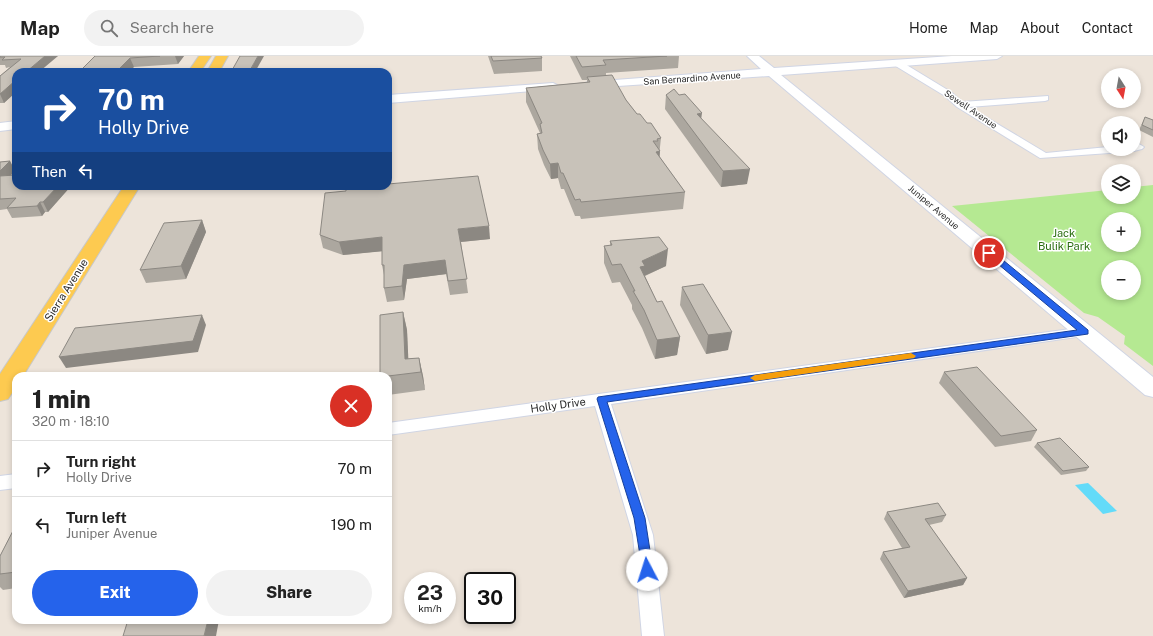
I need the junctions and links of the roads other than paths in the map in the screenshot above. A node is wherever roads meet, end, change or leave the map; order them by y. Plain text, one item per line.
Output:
1 (204, 56) edge
2 (222, 56) edge
3 (752, 56) edge
4 (996, 56) edge
5 (955, 57) edge
6 (897, 63) junction
7 (196, 68) edge
8 (215, 68) edge
9 (771, 72) junction
10 (564, 86) edge
11 (578, 86) edge
12 (1045, 98) dead end
13 (392, 99) edge
14 (960, 105) junction
15 (12, 126) edge
16 (0, 127) edge
17 (1101, 151) edge
18 (129, 190) edge
19 (1085, 332) junction
20 (13, 372) edge
21 (12, 374) edge
22 (1153, 389) edge
23 (0, 393) edge
24 (602, 399) junction
25 (392, 428) edge
26 (12, 482) edge
27 (0, 483) edge
28 (653, 636) edge

1 - 7 main road
2 - 8 main road
3 - 9 main road, Juniper Avenue
4 - 5 main road, San Bernardino Avenue
5 - 6 main road, San Bernardino Avenue
6 - 9 main road, San Bernardino Avenue
6 - 14 street, Sewell Avenue
9 - 11 main road, San Bernardino Avenue
9 - 19 main road, Juniper Avenue
10 - 13 main road
12 - 14 street
14 - 17 street, Sewell Avenue
15 - 16 main road
18 - 20 main road, Sierra Avenue
19 - 22 main road, Juniper Avenue
19 - 24 street, Holly Drive
21 - 23 main road, Sierra Avenue
24 - 25 street, Holly Drive
24 - 28 street
26 - 27 street

